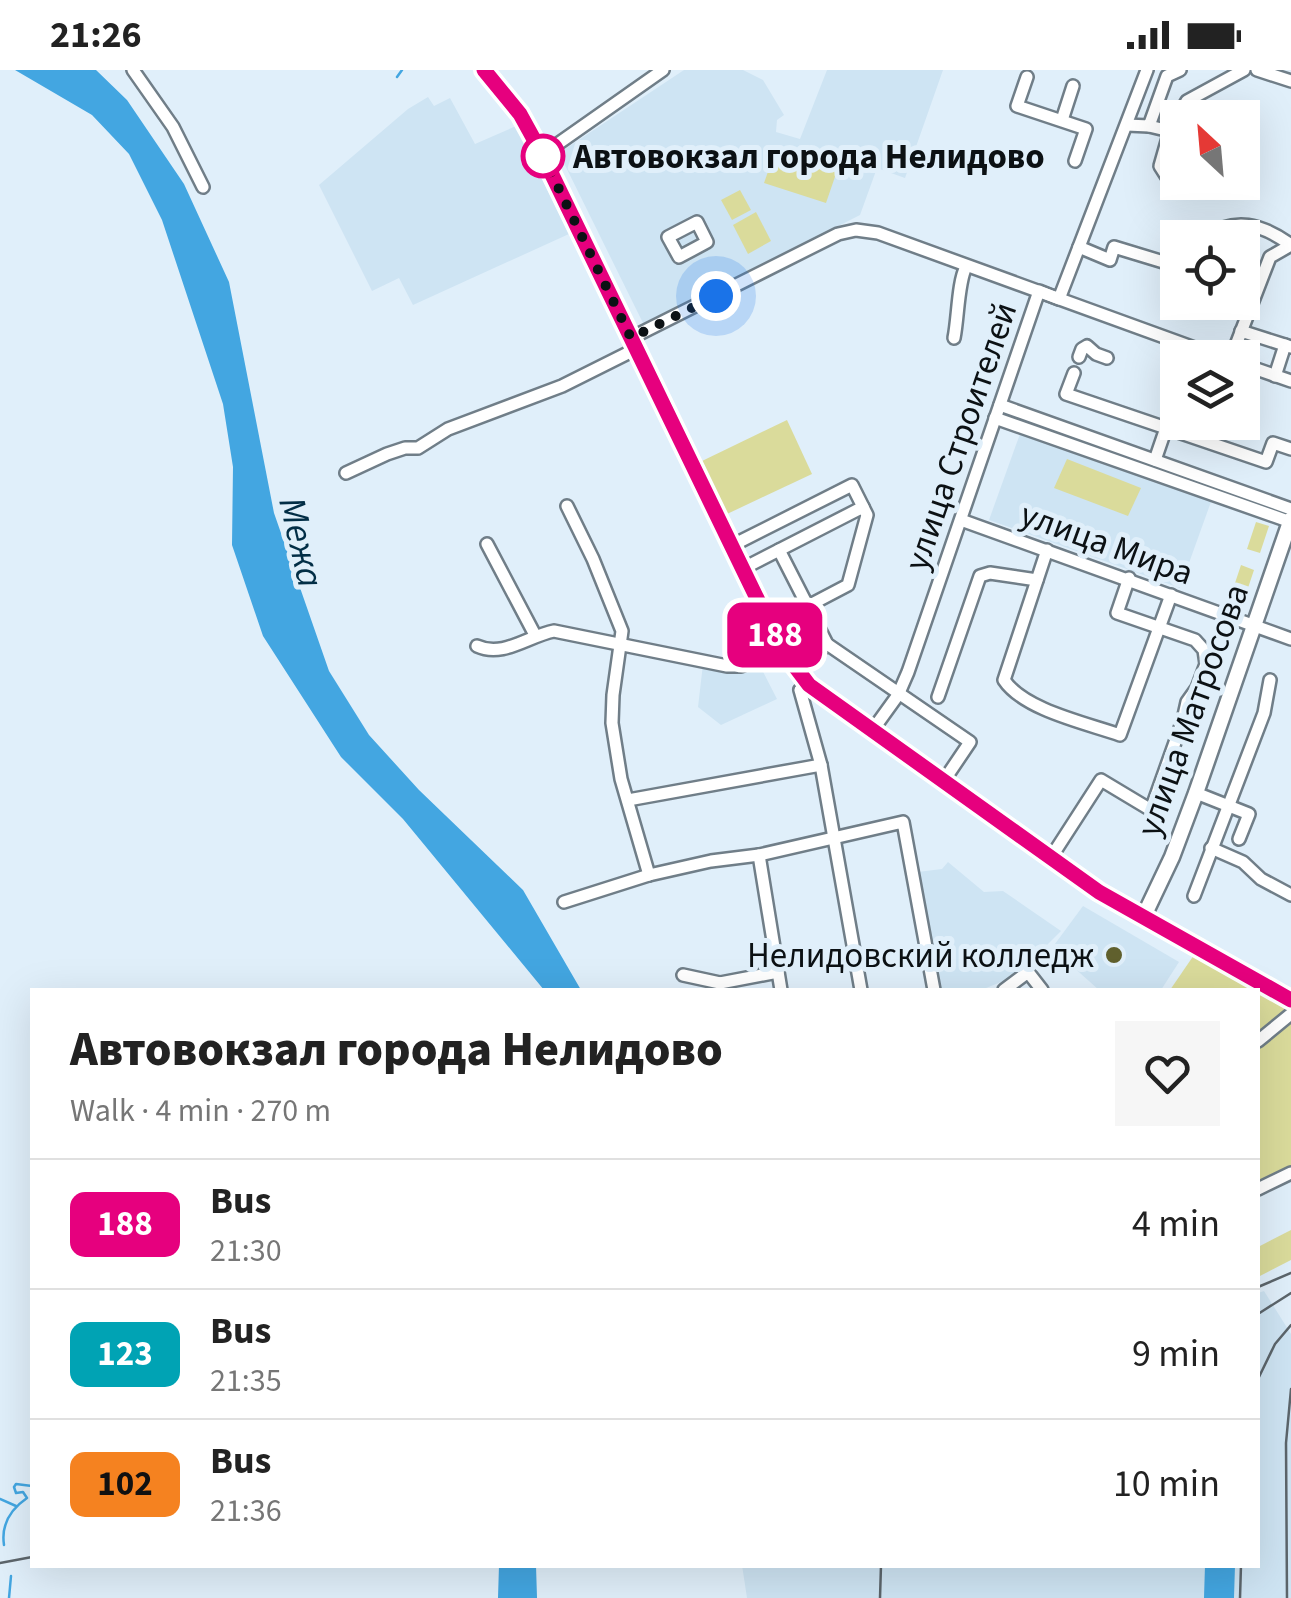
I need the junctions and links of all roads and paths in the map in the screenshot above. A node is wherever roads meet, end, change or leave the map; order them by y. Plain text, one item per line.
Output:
1 (134, 70) edge
2 (484, 70) edge
3 (663, 70) edge
4 (1146, 70) edge
5 (1180, 70) edge
6 (1244, 70) edge
7 (1257, 70) edge
8 (1027, 76) dead end
9 (1291, 81) edge
10 (1073, 86) dead end
11 (1189, 100) edge
12 (1062, 120) junction
13 (1127, 124) junction
14 (1150, 126) junction
15 (1160, 128) edge
16 (542, 154) junction
17 (1075, 161) dead end
18 (203, 188) dead end
19 (1260, 227) edge
20 (1291, 245) edge
21 (1078, 248) junction
22 (1160, 261) edge
23 (966, 267) junction
24 (1038, 292) junction
25 (1059, 299) junction
26 (1240, 331) junction
27 (954, 338) dead end
28 (1172, 340) edge
29 (1237, 340) edge
30 (634, 344) junction
31 (1288, 346) edge
32 (1079, 357) dead end
33 (1108, 358) dead end
34 (1260, 371) edge
35 (1074, 372) dead end
36 (1275, 376) junction
37 (1291, 381) edge
38 (1000, 404) junction
39 (995, 418) junction
40 (1160, 426) edge
41 (1162, 440) edge
42 (1201, 440) edge
43 (1291, 449) edge
44 (1155, 460) junction
45 (346, 474) dead end
46 (567, 506) dead end
47 (863, 507) junction
48 (1291, 509) edge
49 (961, 520) junction
50 (1291, 521) edge
51 (487, 544) dead end
52 (731, 546) junction
53 (780, 550) junction
54 (1046, 550) junction
55 (742, 568) junction
56 (1129, 578) junction
57 (1037, 580) junction
58 (1170, 595) junction
59 (808, 606) junction
60 (1254, 626) junction
61 (1158, 627) junction
62 (536, 635) junction
63 (1291, 639) edge
64 (622, 644) junction
65 (828, 644) junction
66 (477, 646) dead end
67 (781, 648) junction
68 (797, 671) junction
69 (1270, 680) dead end
70 (809, 685) junction
71 (898, 694) junction
72 (938, 697) dead end
73 (872, 731) junction
74 (821, 765) junction
75 (943, 782) junction
76 (1196, 793) junction
77 (628, 800) junction
78 (1228, 806) junction
79 (832, 838) junction
80 (1239, 839) dead end
81 (1211, 848) junction
82 (759, 855) junction
83 (1050, 859) junction
84 (649, 875) junction
85 (1291, 895) edge
86 (1194, 896) dead end
87 (564, 902) dead end
88 (1143, 918) junction
89 (778, 972) junction
90 (682, 976) dead end
91 (781, 988) edge
92 (861, 988) edge
93 (934, 988) edge
94 (1007, 988) edge
95 (1040, 988) edge
96 (1291, 1000) edge
97 (1291, 1014) edge
98 (1260, 1039) edge
99 (1291, 1173) edge
100 (1260, 1188) edge

1 - 18 street
2 - 16 main road
3 - 16 street
4 - 13 street, улица Строителей
5 - 14 street
6 - 11 street
7 - 9 street
8 - 12 street
10 - 12 street
12 - 17 street
13 - 14 street
13 - 21 street, улица Строителей
14 - 15 street
16 - 30 main road
19 - 20 street
20 - 26 street
21 - 22 street
21 - 25 street, улица Строителей
23 - 24 street
23 - 27 street
23 - 30 street
24 - 25 street, улица Строителей
24 - 38 street, улица Строителей
25 - 28 street
26 - 29 street
26 - 31 street
30 - 45 street
30 - 52 main road
31 - 36 street
32 - 33 street
34 - 36 street
35 - 40 street
36 - 37 street
38 - 39 street, улица Строителей
38 - 44 street
39 - 49 street, улица Строителей
39 - 50 street
41 - 44 street
42 - 43 street
44 - 48 street
46 - 64 street
47 - 52 street
47 - 53 street
47 - 59 street
49 - 54 street, улица Мира
49 - 71 street, улица Строителей
50 - 60 main road, улица Матросова
51 - 62 street
52 - 55 main road
53 - 55 street
53 - 59 street
54 - 56 street, улица Мира
54 - 57 street
55 - 67 main road
56 - 58 street, улица Мира
56 - 61 street
57 - 61 street
57 - 72 street
58 - 60 street, улица Мира
58 - 61 street
59 - 65 street
60 - 63 street, улица Мира
60 - 76 main road, улица Матросова
61 - 83 street
62 - 64 street
62 - 66 street
64 - 67 street
64 - 77 street
65 - 68 street
65 - 71 street
67 - 68 main road
68 - 70 main road
69 - 78 street
70 - 73 main road
70 - 74 street
71 - 73 street, улица Строителей
71 - 75 street
73 - 75 main road
74 - 77 street
74 - 79 street
75 - 83 main road
76 - 78 street
76 - 88 main road, улица Матросова
77 - 84 street
78 - 80 street
78 - 81 street
79 - 82 street
79 - 92 street
79 - 93 street
81 - 85 street
81 - 86 street
82 - 84 street
82 - 89 street
83 - 88 main road
84 - 87 street
88 - 96 main road
89 - 90 street
89 - 91 street
94 - 95 street
97 - 98 street
99 - 100 street

